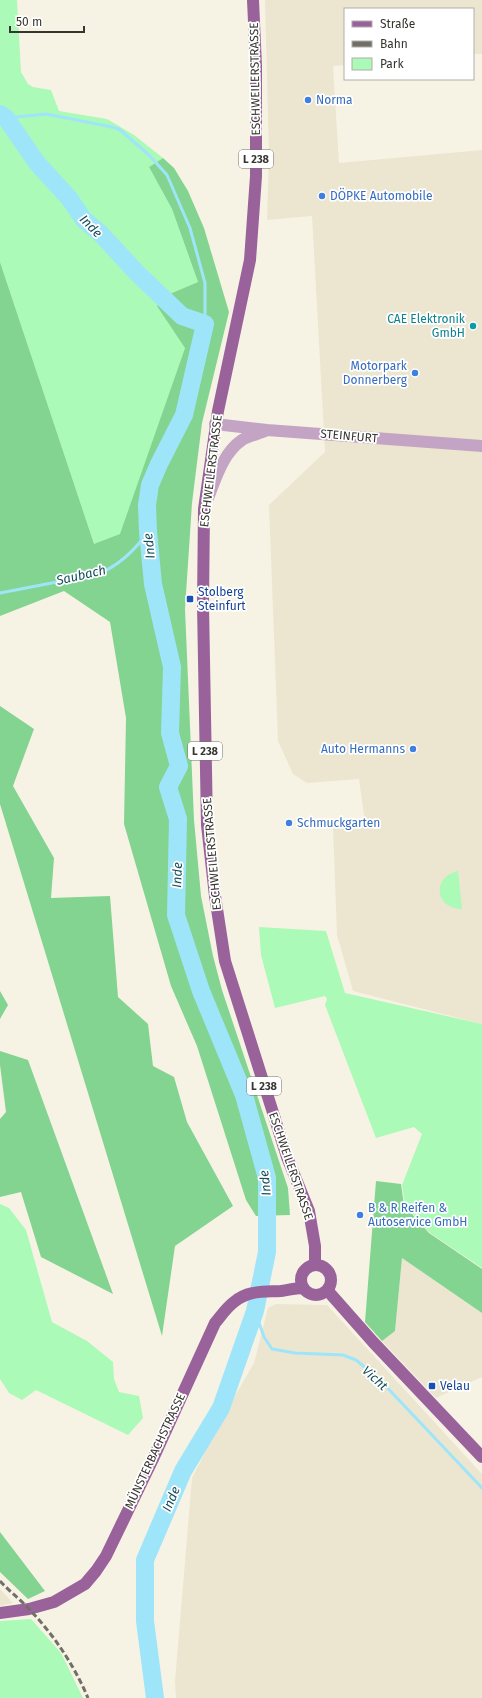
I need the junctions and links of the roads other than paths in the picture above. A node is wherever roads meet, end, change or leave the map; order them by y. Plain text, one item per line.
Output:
1 (253, 0) edge
2 (215, 424) junction
3 (267, 430) junction
4 (482, 446) edge
5 (204, 508) junction
6 (315, 1265) junction
7 (303, 1288) junction
8 (328, 1291) junction
9 (482, 1457) edge
10 (0, 1613) edge

1 - 2 main road, ESCHWEILERSTRASSE / L 238
2 - 3 street, STEINFURT
2 - 5 main road, ESCHWEILERSTRASSE / L 238
3 - 4 street, STEINFURT
3 - 5 street
5 - 6 main road, ESCHWEILERSTRASSE / L 238
6 - 7 main road
6 - 8 main road
7 - 8 main road
7 - 10 main road, MÜNSTERBACHSTRASSE
8 - 9 main road

